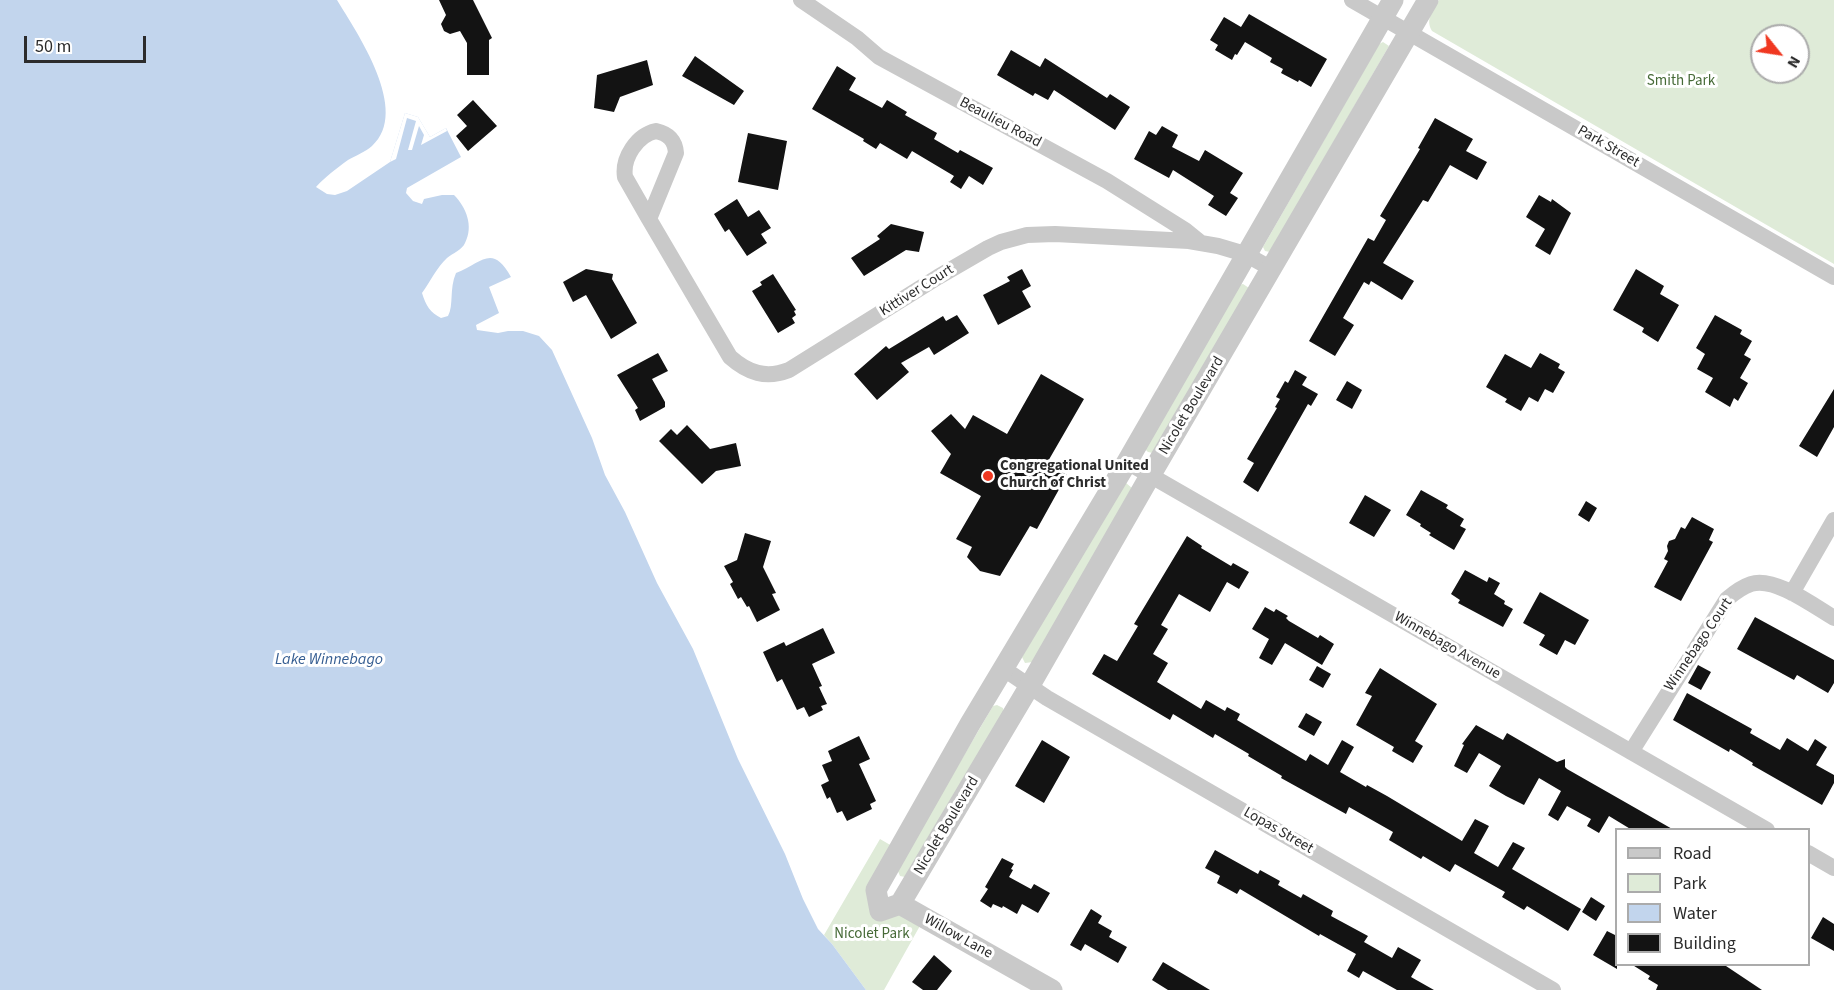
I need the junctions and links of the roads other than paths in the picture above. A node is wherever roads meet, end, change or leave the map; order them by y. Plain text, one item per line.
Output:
1 (801, 0) edge
2 (1352, 0) edge
3 (1428, 0) edge
4 (1388, 9) edge
5 (1408, 33) junction
6 (649, 219) junction
7 (1201, 243) junction
8 (1245, 254) junction
9 (1272, 269) junction
10 (1834, 277) edge
11 (1127, 462) junction
12 (1150, 476) junction
13 (1834, 520) edge
14 (1792, 593) junction
15 (1834, 618) edge
16 (1004, 669) junction
17 (1029, 687) junction
18 (1631, 752) junction
19 (1764, 828) edge
20 (1810, 854) edge
21 (1834, 868) edge
22 (876, 890) joint
23 (900, 904) junction
24 (1052, 990) edge
25 (1553, 990) edge

1 - 7 street, Beaulieu Road
2 - 4 street, Park Street
3 - 5 street, Nicolet Boulevard
4 - 5 street, Park Street
4 - 8 street, Nicolet Boulevard
5 - 9 street, Nicolet Boulevard
5 - 10 street, Park Street
6 - 6 street, Kittiver Court
6 - 7 street, Kittiver Court
7 - 8 street, Kittiver Court
8 - 9 street, Kittiver Court
8 - 11 street, Nicolet Boulevard
9 - 12 street, Nicolet Boulevard
11 - 12 street, Winnebago Avenue
11 - 16 street, Nicolet Boulevard
12 - 17 street, Nicolet Boulevard
12 - 18 street, Winnebago Avenue
13 - 14 street
14 - 15 street, Winnebago Court
14 - 18 street, Winnebago Court
16 - 17 street, Lopas Street
16 - 22 street, Nicolet Boulevard
17 - 23 street, Nicolet Boulevard
17 - 25 street, Lopas Street
18 - 19 street, Winnebago Avenue
20 - 21 street
22 - 23 street, Willow Lane
23 - 24 street, Willow Lane

